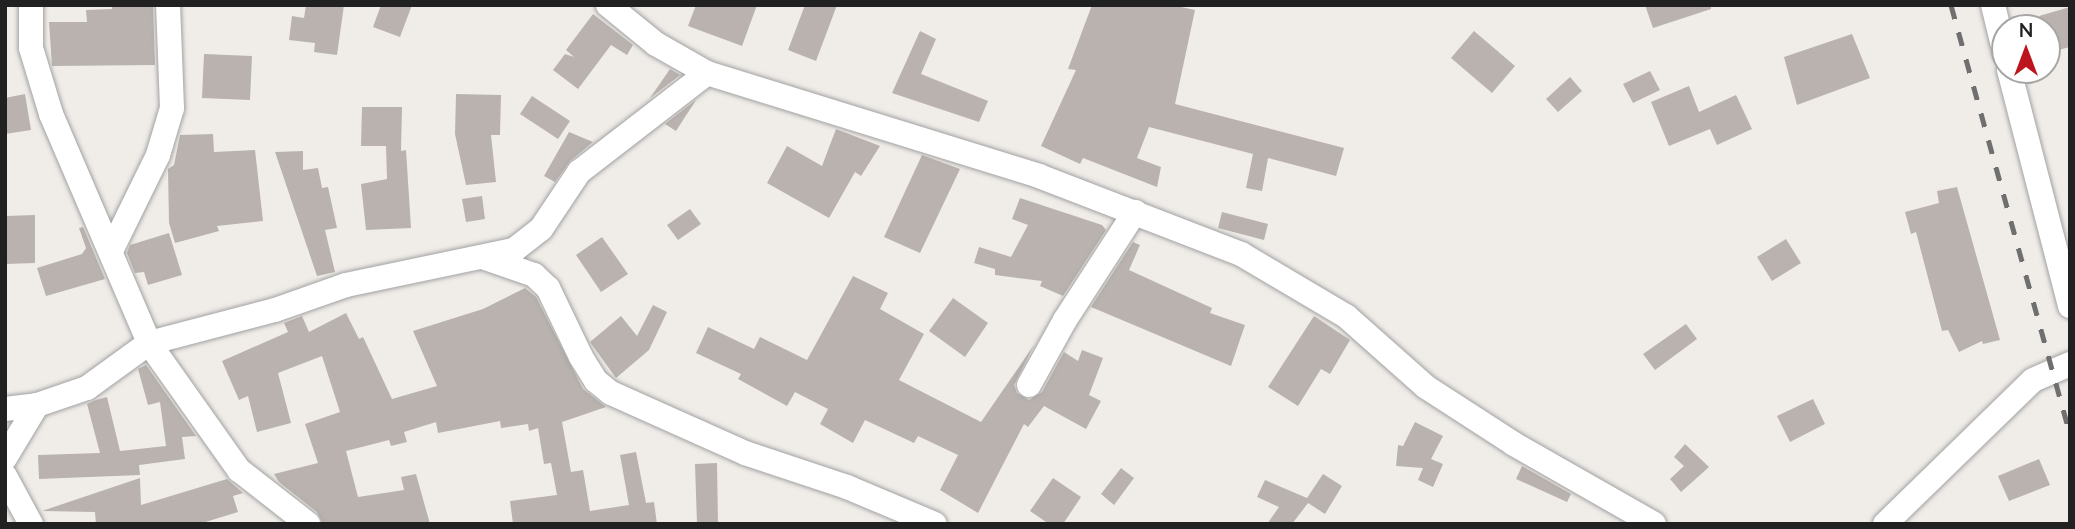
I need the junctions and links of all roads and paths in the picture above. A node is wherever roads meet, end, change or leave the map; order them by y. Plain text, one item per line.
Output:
1 (31, 5) edge
2 (168, 5) edge
3 (608, 5) edge
4 (707, 73) junction
5 (2013, 84) edge
6 (1135, 212) junction
7 (111, 251) junction
8 (485, 258) junction
9 (2070, 306) edge
10 (149, 344) junction
11 (2070, 364) edge
12 (1029, 386) dead end
13 (37, 405) junction
14 (5, 409) edge
15 (5, 457) edge
16 (5, 476) edge
17 (31, 524) edge
18 (308, 524) edge
19 (935, 524) edge
20 (1654, 524) edge
21 (1885, 524) edge

1 - 7 street
2 - 7 street
3 - 4 street
4 - 6 street
4 - 8 street
5 - 9 street
6 - 12 street
6 - 20 street
7 - 10 street
8 - 10 street
8 - 19 street
10 - 13 street
10 - 18 street
11 - 21 street
13 - 14 street
13 - 15 street
16 - 17 street

